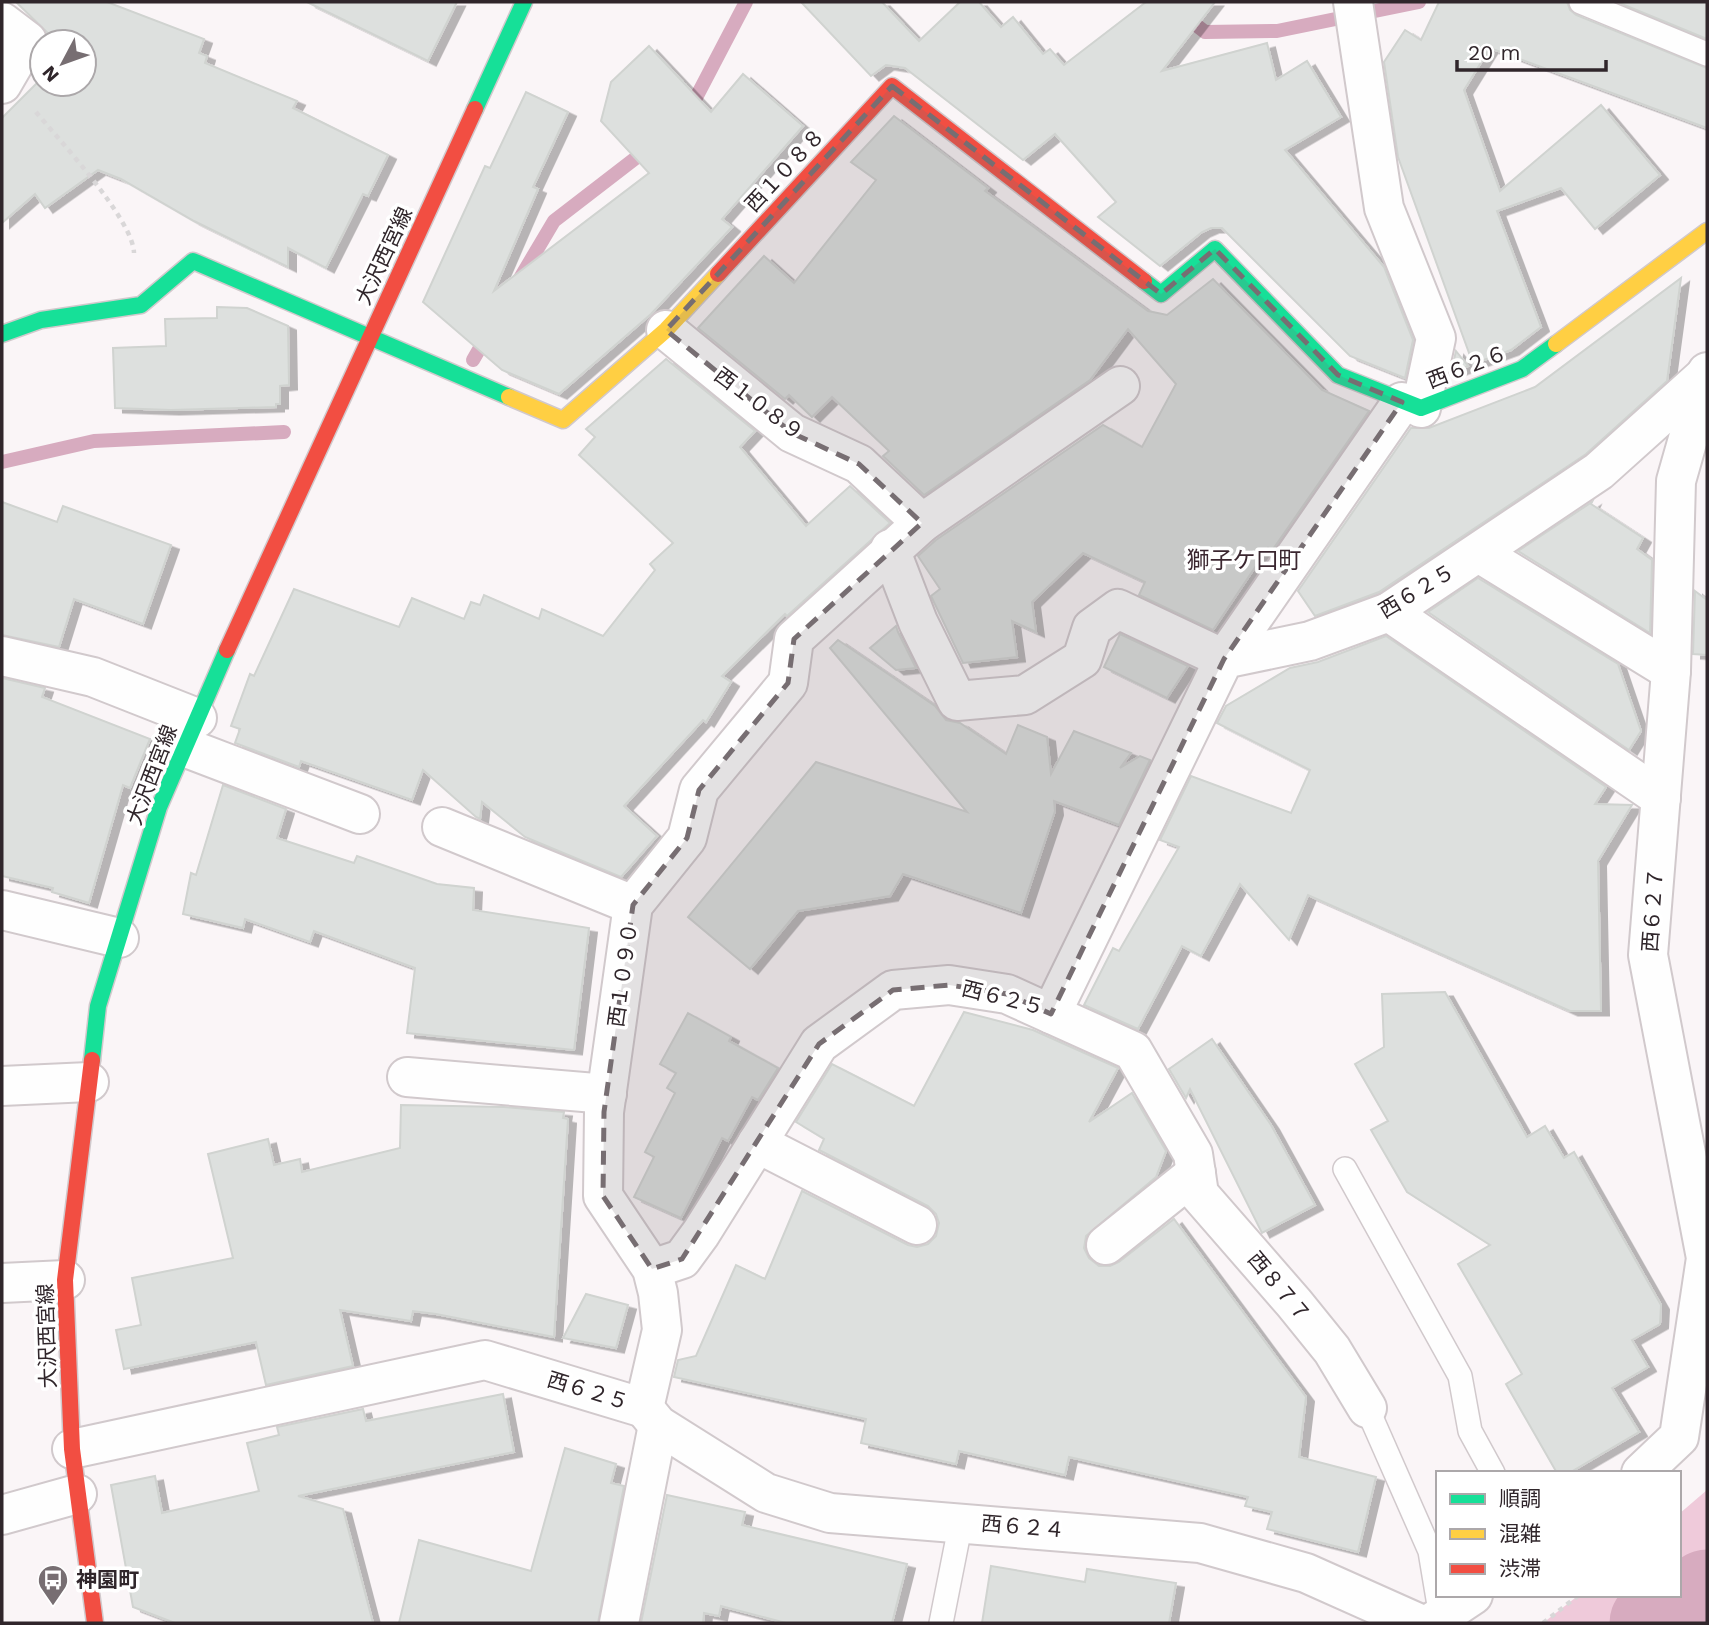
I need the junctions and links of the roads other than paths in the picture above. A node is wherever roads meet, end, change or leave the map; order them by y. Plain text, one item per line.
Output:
1 (524, 2) edge
2 (1581, 2) edge
3 (1356, 17) edge
4 (2, 22) edge
5 (1707, 54) edge
6 (4, 80) edge
7 (1707, 231) edge
8 (1215, 250) joint
9 (666, 330) junction
10 (2, 334) edge
11 (370, 337) junction
12 (1707, 372) edge
13 (1120, 386) dead end
14 (1412, 405) junction
15 (922, 523) junction
16 (890, 549) junction
17 (1479, 553) junction
18 (1389, 612) junction
19 (2, 656) edge
20 (1224, 659) junction
21 (1671, 671) junction
22 (190, 732) junction
23 (1661, 798) junction
24 (360, 814) dead end
25 (442, 827) dead end
26 (633, 905) junction
27 (2, 911) edge
28 (119, 938) junction
29 (1051, 1014) junction
30 (407, 1077) dead end
31 (89, 1082) junction
32 (2, 1086) edge
33 (607, 1094) junction
34 (757, 1143) junction
35 (1345, 1168) dead end
36 (1196, 1173) junction
37 (917, 1225) dead end
38 (1106, 1245) dead end
39 (652, 1269) junction
40 (65, 1280) junction
41 (2, 1283) edge
42 (1367, 1408) joint
43 (651, 1417) junction
44 (72, 1449) junction
45 (1492, 1471) edge
46 (1643, 1471) edge
47 (77, 1494) junction
48 (2, 1516) edge
49 (961, 1522) junction
50 (1470, 1597) edge
51 (1430, 1621) edge
52 (95, 1623) edge
53 (619, 1623) edge
54 (942, 1623) edge

1 - 11 street, 大沢西宮線
2 - 5 lane
3 - 14 street
4 - 6 street
7 - 14 street, 西６２６
8 - 9 street, 西１０８８
8 - 14 street, 西６２６
9 - 11 street, 西１０８８
9 - 15 street, 西１０８９
10 - 11 street
11 - 22 street, 大沢西宮線
12 - 17 street, 西６２５
12 - 21 street, 西６２７
13 - 15 street, 西１０９０
14 - 20 street
15 - 16 street, 西１０９０
16 - 20 street
16 - 26 street, 西１０９０
17 - 18 street, 西６２５
17 - 21 street
18 - 20 street, 西６２５
18 - 23 street
19 - 22 street
20 - 29 street, 西６２５
21 - 23 street, 西６２７
22 - 24 street
22 - 28 street, 大沢西宮線
23 - 46 street, 西６２７
25 - 26 street
26 - 33 street, 西１０９０
27 - 28 street
28 - 31 street, 大沢西宮線
29 - 34 street, 西６２５
29 - 36 street, 西８７７
30 - 33 street
31 - 32 street
31 - 40 street, 大沢西宮線
33 - 39 street, 西１０９０
34 - 37 street
34 - 39 street, 西６２５
35 - 45 lane
36 - 38 street
36 - 42 street, 西８７７
39 - 43 street, 西６２５
40 - 41 street
40 - 44 street, 大沢西宮線
42 - 51 lane, 西８７７
43 - 44 street, 西６２５
43 - 49 street, 西６２４
43 - 53 street
44 - 47 street, 大沢西宮線
47 - 48 street
47 - 52 street, 大沢西宮線
49 - 51 street, 西６２４
49 - 54 lane
50 - 51 street

